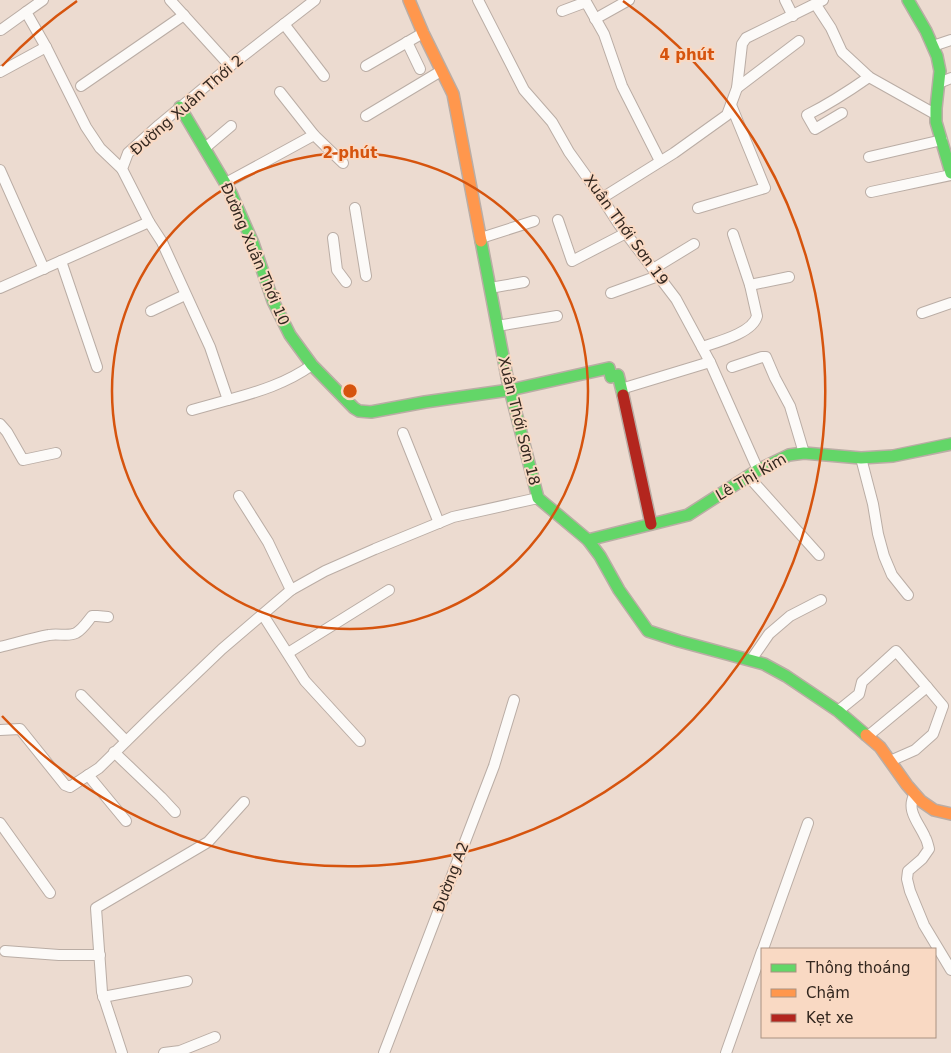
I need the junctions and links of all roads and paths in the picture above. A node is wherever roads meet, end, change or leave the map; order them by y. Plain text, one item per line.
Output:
1 (43, 0) edge
2 (170, 0) edge
3 (315, 0) edge
4 (410, 0) edge
5 (478, 0) edge
6 (629, 0) edge
7 (785, 0) edge
8 (908, 0) edge
9 (819, 2) edge
10 (562, 11) dead end
11 (26, 12) junction
12 (184, 15) junction
13 (792, 16) junction
14 (596, 19) junction
15 (284, 24) junction
16 (1, 30) edge
17 (423, 32) junction
18 (951, 40) edge
19 (799, 41) dead end
20 (406, 42) junction
21 (933, 46) junction
22 (46, 47) junction
23 (230, 66) junction
24 (366, 66) dead end
25 (420, 69) dead end
26 (441, 71) junction
27 (0, 72) edge
28 (324, 76) dead end
29 (869, 77) junction
30 (951, 78) edge
31 (939, 83) junction
32 (82, 86) dead end
33 (738, 88) junction
34 (280, 92) dead end
35 (731, 104) junction
36 (180, 108) junction
37 (842, 113) dead end
38 (935, 114) junction
39 (366, 116) dead end
40 (231, 126) dead end
41 (314, 135) junction
42 (942, 140) junction
43 (205, 148) junction
44 (869, 157) dead end
45 (660, 161) junction
46 (343, 164) dead end
47 (122, 169) junction
48 (0, 170) edge
49 (951, 174) edge
50 (226, 183) junction
51 (871, 192) dead end
52 (602, 198) junction
53 (355, 208) dead end
54 (698, 208) dead end
55 (534, 220) dead end
56 (558, 220) dead end
57 (149, 222) junction
58 (626, 233) junction
59 (733, 234) dead end
60 (333, 238) dead end
61 (481, 238) junction
62 (694, 244) dead end
63 (62, 261) junction
64 (44, 269) junction
65 (655, 272) junction
66 (366, 276) dead end
67 (789, 278) dead end
68 (346, 282) dead end
69 (524, 282) dead end
70 (750, 285) junction
71 (0, 288) edge
72 (490, 288) junction
73 (611, 294) dead end
74 (186, 295) junction
75 (951, 303) edge
76 (151, 311) dead end
77 (922, 313) dead end
78 (557, 316) dead end
79 (497, 326) junction
80 (702, 347) junction
81 (710, 362) junction
82 (312, 365) junction
83 (97, 367) dead end
84 (732, 367) dead end
85 (621, 389) junction
86 (510, 390) junction
87 (228, 400) junction
88 (192, 410) dead end
89 (0, 424) edge
90 (403, 433) dead end
91 (951, 444) edge
92 (56, 452) dead end
93 (804, 452) junction
94 (861, 458) junction
95 (753, 473) junction
96 (239, 496) dead end
97 (538, 498) junction
98 (439, 523) junction
99 (651, 524) junction
100 (588, 540) junction
101 (818, 555) dead end
102 (292, 590) junction
103 (389, 590) dead end
104 (908, 595) dead end
105 (821, 600) dead end
106 (263, 615) junction
107 (108, 618) dead end
108 (0, 647) edge
109 (288, 653) junction
110 (751, 660) junction
111 (927, 686) junction
112 (81, 695) dead end
113 (514, 700) dead end
114 (838, 711) junction
115 (0, 730) edge
116 (868, 736) junction
117 (126, 741) junction
118 (360, 741) dead end
119 (114, 752) junction
120 (890, 761) junction
121 (88, 775) junction
122 (916, 794) junction
123 (244, 802) dead end
124 (175, 812) dead end
125 (951, 814) edge
126 (126, 821) dead end
127 (0, 823) edge
128 (808, 823) dead end
129 (50, 892) dead end
130 (764, 948) edge
131 (5, 951) dead end
132 (100, 955) junction
133 (761, 956) edge
134 (951, 970) edge
135 (187, 981) dead end
136 (104, 997) junction
137 (214, 1037) dead end
138 (122, 1053) edge
139 (164, 1053) edge
140 (384, 1053) edge
141 (726, 1053) edge

1 - 11 street
2 - 12 street
3 - 15 street, Đường Xuân Thới 2
4 - 17 street, Xuân Thới Sơn 18
5 - 52 street, Xuân Thới Sơn 19
6 - 14 street
7 - 13 street
8 - 21 street
9 - 13 street
9 - 29 street
10 - 14 street
11 - 16 street
11 - 22 street
12 - 23 street
12 - 32 street
13 - 33 street
14 - 45 street
15 - 23 street, Đường Xuân Thới 2
15 - 28 street
17 - 20 street
17 - 26 street, Xuân Thới Sơn 18
18 - 21 street
19 - 33 street
20 - 24 street
20 - 25 street
21 - 31 street
22 - 27 street
22 - 47 street
23 - 36 street, Đường Xuân Thới 2
26 - 39 street
26 - 61 street, Xuân Thới Sơn 18
29 - 37 street
29 - 38 street
30 - 31 street
31 - 38 street
33 - 35 street
34 - 41 street
35 - 45 street
35 - 54 street
36 - 43 street, Đường Xuân Thới 10
36 - 47 street, Đường Xuân Thới 2
38 - 42 street
40 - 43 street
41 - 46 street
41 - 50 street
42 - 44 street
42 - 49 street
43 - 50 street, Đường Xuân Thới 10
45 - 52 street
47 - 57 street, Đường Xuân Thới 2
48 - 64 street
49 - 51 street
50 - 82 street, Đường Xuân Thới 10
52 - 58 street, Xuân Thới Sơn 19
53 - 66 street
55 - 61 street
56 - 58 street
57 - 63 street
57 - 74 street, Đường Xuân Thới 2
58 - 65 street, Xuân Thới Sơn 19
59 - 70 street
60 - 68 street
61 - 72 street, Xuân Thới Sơn 18
62 - 65 street
63 - 64 street
63 - 83 street
64 - 71 street
65 - 73 street
65 - 80 street, Xuân Thới Sơn 19
67 - 70 street
69 - 72 street
70 - 80 street
72 - 79 street, Xuân Thới Sơn 18
74 - 76 street
74 - 87 street, Đường Xuân Thới 2
75 - 77 street
78 - 79 street
79 - 86 street, Xuân Thới Sơn 18
80 - 81 street, Xuân Thới Sơn 19
81 - 85 street
81 - 95 street, Xuân Thới Sơn 19
82 - 86 street, Đường Xuân Thới 10
82 - 87 street
84 - 93 street
85 - 86 street
85 - 99 street
86 - 97 street, Xuân Thới Sơn 18
87 - 88 street
89 - 92 street
90 - 98 street
91 - 94 street, Lê Thị Kim
93 - 94 street, Lê Thị Kim
93 - 95 street, Lê Thị Kim
94 - 104 street
95 - 99 street, Lê Thị Kim
95 - 101 street, Xuân Thới Sơn 19
96 - 102 street
97 - 98 street
97 - 100 street, Xuân Thới Sơn 18
98 - 102 street
99 - 100 street, Lê Thị Kim
100 - 110 street, Xuân Thới Sơn 18
102 - 106 street
103 - 109 street
105 - 110 street
106 - 109 street
106 - 117 street
107 - 108 street
109 - 118 street
110 - 114 street, Xuân Thới Sơn 18
111 - 114 street
111 - 116 street
111 - 120 street
112 - 117 street
113 - 140 street, Đường A2
114 - 116 street, Xuân Thới Sơn 18
115 - 121 street
116 - 120 street, Xuân Thới Sơn 18
117 - 119 street
119 - 121 street
119 - 124 street
120 - 122 street, Xuân Thới Sơn 18
121 - 126 street
122 - 125 street, Xuân Thới Sơn 18
122 - 134 street
123 - 132 street
127 - 129 street
128 - 130 street
131 - 132 street
132 - 136 street
133 - 141 street
135 - 136 street
136 - 138 street
137 - 139 street

